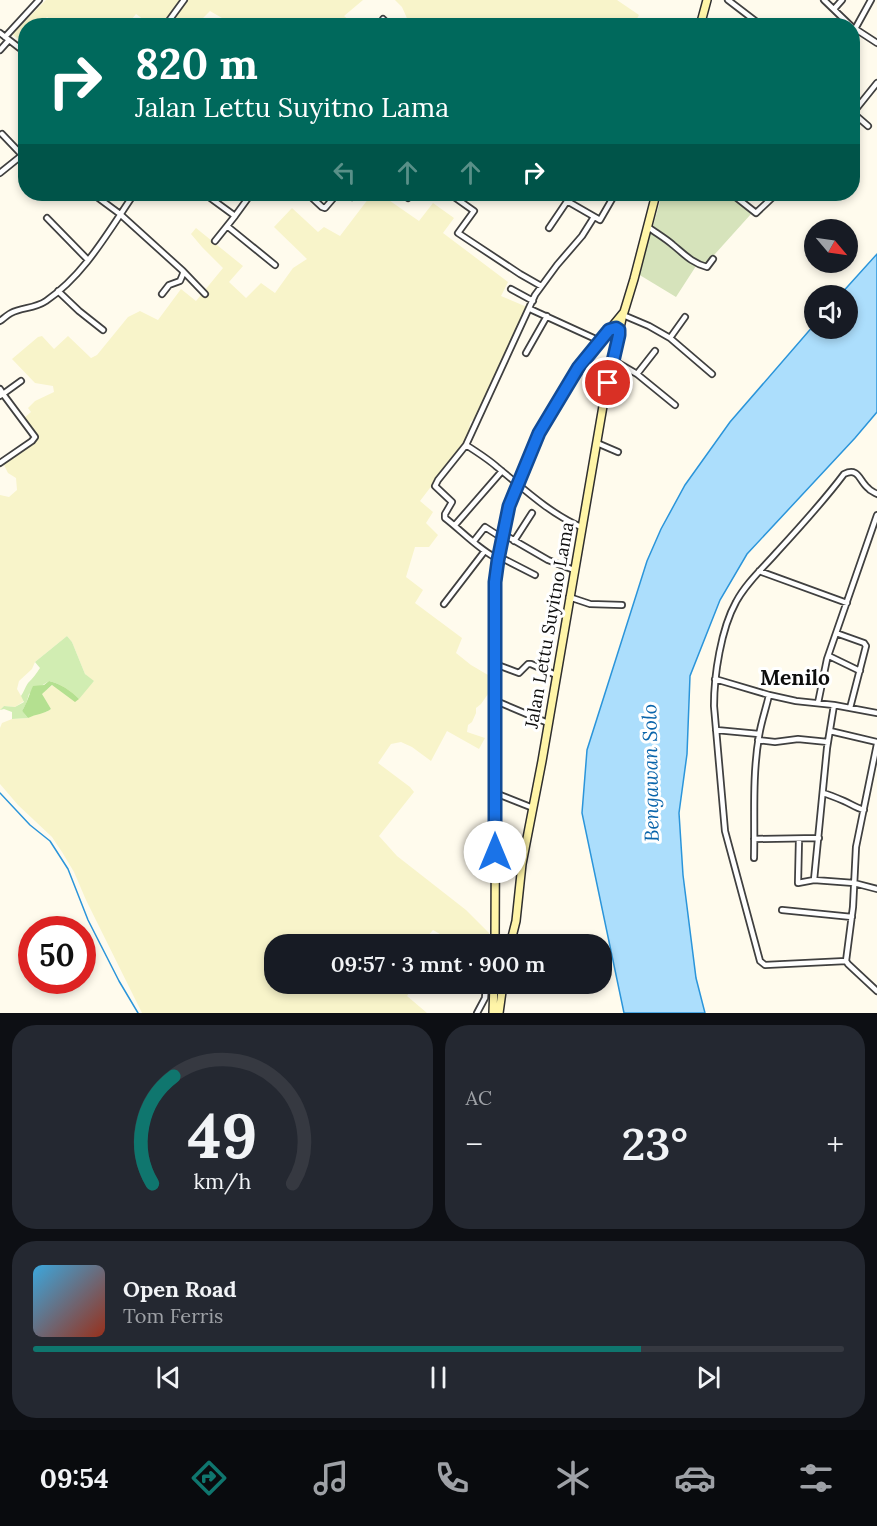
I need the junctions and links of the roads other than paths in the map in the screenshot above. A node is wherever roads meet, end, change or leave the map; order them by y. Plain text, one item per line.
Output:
1 (39, 0) edge
2 (184, 0) edge
3 (707, 0) edge
4 (728, 0) edge
5 (824, 0) edge
6 (842, 0) edge
7 (871, 0) edge
8 (834, 9) junction
9 (22, 18) edge
10 (171, 18) edge
11 (702, 18) edge
12 (752, 18) edge
13 (844, 18) edge
14 (859, 18) edge
15 (18, 23) edge
16 (860, 32) edge
17 (5, 37) edge
18 (877, 43) edge
19 (18, 47) edge
20 (0, 50) edge
21 (877, 83) edge
22 (860, 104) edge
23 (860, 120) edge
24 (868, 126) dead end
25 (2, 134) dead end
26 (18, 149) edge
27 (18, 159) edge
28 (0, 173) edge
29 (102, 201) edge
30 (129, 201) edge
31 (216, 201) edge
32 (246, 201) edge
33 (316, 201) edge
34 (332, 201) edge
35 (460, 201) edge
36 (567, 201) joint
37 (611, 201) edge
38 (655, 201) edge
39 (741, 201) edge
40 (769, 201) edge
41 (120, 214) junction
42 (235, 216) junction
43 (594, 217) junction
44 (47, 218) dead end
45 (227, 226) junction
46 (648, 227) junction
47 (549, 228) dead end
48 (215, 241) dead end
49 (713, 259) dead end
50 (88, 260) junction
51 (275, 265) dead end
52 (183, 271) junction
53 (541, 286) junction
54 (511, 289) dead end
55 (58, 291) junction
56 (162, 294) dead end
57 (205, 294) dead end
58 (532, 301) junction
59 (530, 309) junction
60 (623, 314) junction
61 (547, 316) junction
62 (685, 317) dead end
63 (0, 321) edge
64 (103, 330) dead end
65 (609, 330) junction
66 (619, 335) junction
67 (670, 338) junction
68 (600, 341) junction
69 (655, 351) dead end
70 (526, 353) dead end
71 (613, 360) junction
72 (637, 374) junction
73 (712, 374) dead end
74 (21, 381) dead end
75 (1, 393) edge
76 (675, 405) dead end
77 (597, 442) junction
78 (466, 445) junction
79 (618, 452) dead end
80 (0, 463) edge
81 (502, 471) junction
82 (517, 485) junction
83 (877, 494) edge
84 (532, 513) dead end
85 (877, 515) edge
86 (455, 525) junction
87 (581, 527) junction
88 (502, 536) junction
89 (474, 541) junction
90 (514, 541) junction
91 (484, 552) junction
92 (498, 558) junction
93 (574, 570) junction
94 (759, 571) junction
95 (536, 574) dead end
96 (569, 597) junction
97 (847, 603) junction
98 (444, 604) dead end
99 (622, 605) dead end
100 (836, 633) junction
101 (829, 656) junction
102 (495, 664) junction
103 (860, 671) junction
104 (556, 675) junction
105 (715, 679) junction
106 (769, 695) junction
107 (496, 701) junction
108 (818, 703) junction
109 (834, 705) junction
110 (850, 708) junction
111 (877, 713) edge
112 (548, 723) junction
113 (716, 730) junction
114 (830, 731) junction
115 (759, 734) junction
116 (758, 740) junction
117 (828, 742) junction
118 (877, 743) edge
119 (495, 793) junction
120 (823, 793) junction
121 (533, 808) junction
122 (864, 810) junction
123 (819, 838) junction
124 (754, 839) junction
125 (800, 839) junction
126 (754, 858) dead end
127 (814, 880) junction
128 (854, 884) junction
129 (877, 889) edge
130 (782, 910) dead end
131 (852, 917) junction
132 (495, 934) edge
133 (513, 934) edge
134 (846, 961) junction
135 (877, 991) edge
136 (485, 994) edge
137 (494, 994) edge
138 (502, 994) edge
139 (477, 1013) edge
140 (493, 1013) edge
141 (499, 1013) edge

1 - 9 street
2 - 10 street
3 - 11 main road
4 - 12 street
5 - 8 street
6 - 8 street
7 - 14 street
8 - 13 street
15 - 17 street
16 - 18 street
17 - 19 street
17 - 20 street
21 - 22 street
23 - 24 street
25 - 26 street
27 - 28 street
29 - 41 street
30 - 41 street
31 - 42 street
32 - 42 street
33 - 34 street
35 - 53 street
36 - 43 street
36 - 47 street
37 - 43 street
38 - 46 main road, Jalan Lettu Suyitno Lama
39 - 40 street
41 - 50 street
41 - 52 street
42 - 45 street
43 - 53 street
44 - 50 street
45 - 48 street
45 - 51 street
46 - 49 street
46 - 60 main road, Jalan Lettu Suyitno Lama
50 - 55 street
52 - 56 street
52 - 57 street
53 - 58 street
54 - 58 street
55 - 63 street
55 - 64 street
58 - 59 street
59 - 61 street
59 - 78 street
60 - 65 main road
60 - 66 main road, Jalan Lettu Suyitno Lama
60 - 67 street
61 - 68 street
61 - 70 street
62 - 67 street
65 - 66 main road
65 - 68 main road
66 - 71 main road, Jalan Lettu Suyitno Lama
67 - 73 street
68 - 82 main road
69 - 72 street
71 - 72 street
71 - 77 main road, Jalan Lettu Suyitno Lama
72 - 76 street
74 - 75 street
75 - 80 street
77 - 79 street
77 - 87 main road, Jalan Lettu Suyitno Lama
78 - 81 street
78 - 86 street
81 - 82 street
81 - 86 street
82 - 87 street
82 - 88 main road
83 - 94 street
84 - 90 street
85 - 97 street
86 - 89 street
87 - 93 main road, Jalan Lettu Suyitno Lama
88 - 89 street
88 - 90 street
88 - 92 main road
89 - 91 street
90 - 93 street
91 - 92 street
91 - 98 street
92 - 95 street
92 - 102 main road
93 - 96 main road, Jalan Lettu Suyitno Lama
94 - 97 street
94 - 105 street
96 - 99 street
96 - 104 main road, Jalan Lettu Suyitno Lama
97 - 100 street
100 - 101 street
100 - 103 street
101 - 103 street
101 - 108 street
102 - 104 street
102 - 107 main road
103 - 110 street
104 - 112 main road, Jalan Lettu Suyitno Lama
105 - 106 street
105 - 113 street
106 - 108 street
106 - 115 street
107 - 112 street
107 - 119 main road
108 - 109 street
109 - 110 street
109 - 114 street
110 - 111 street
112 - 121 main road, Jalan Lettu Suyitno Lama
113 - 115 street
113 - 134 street
114 - 117 street
114 - 118 street
115 - 116 street
116 - 117 street
116 - 124 street
117 - 120 street
118 - 122 street
119 - 121 street
119 - 132 main road
120 - 122 street
120 - 123 street
121 - 133 main road, Jalan Lettu Suyitno Lama
122 - 128 street
123 - 125 street
123 - 127 street
124 - 125 street
124 - 126 street
125 - 127 street
127 - 128 street
128 - 129 street
128 - 131 street
130 - 131 street
131 - 134 street
134 - 135 street
136 - 139 street
137 - 140 main road
138 - 141 main road

